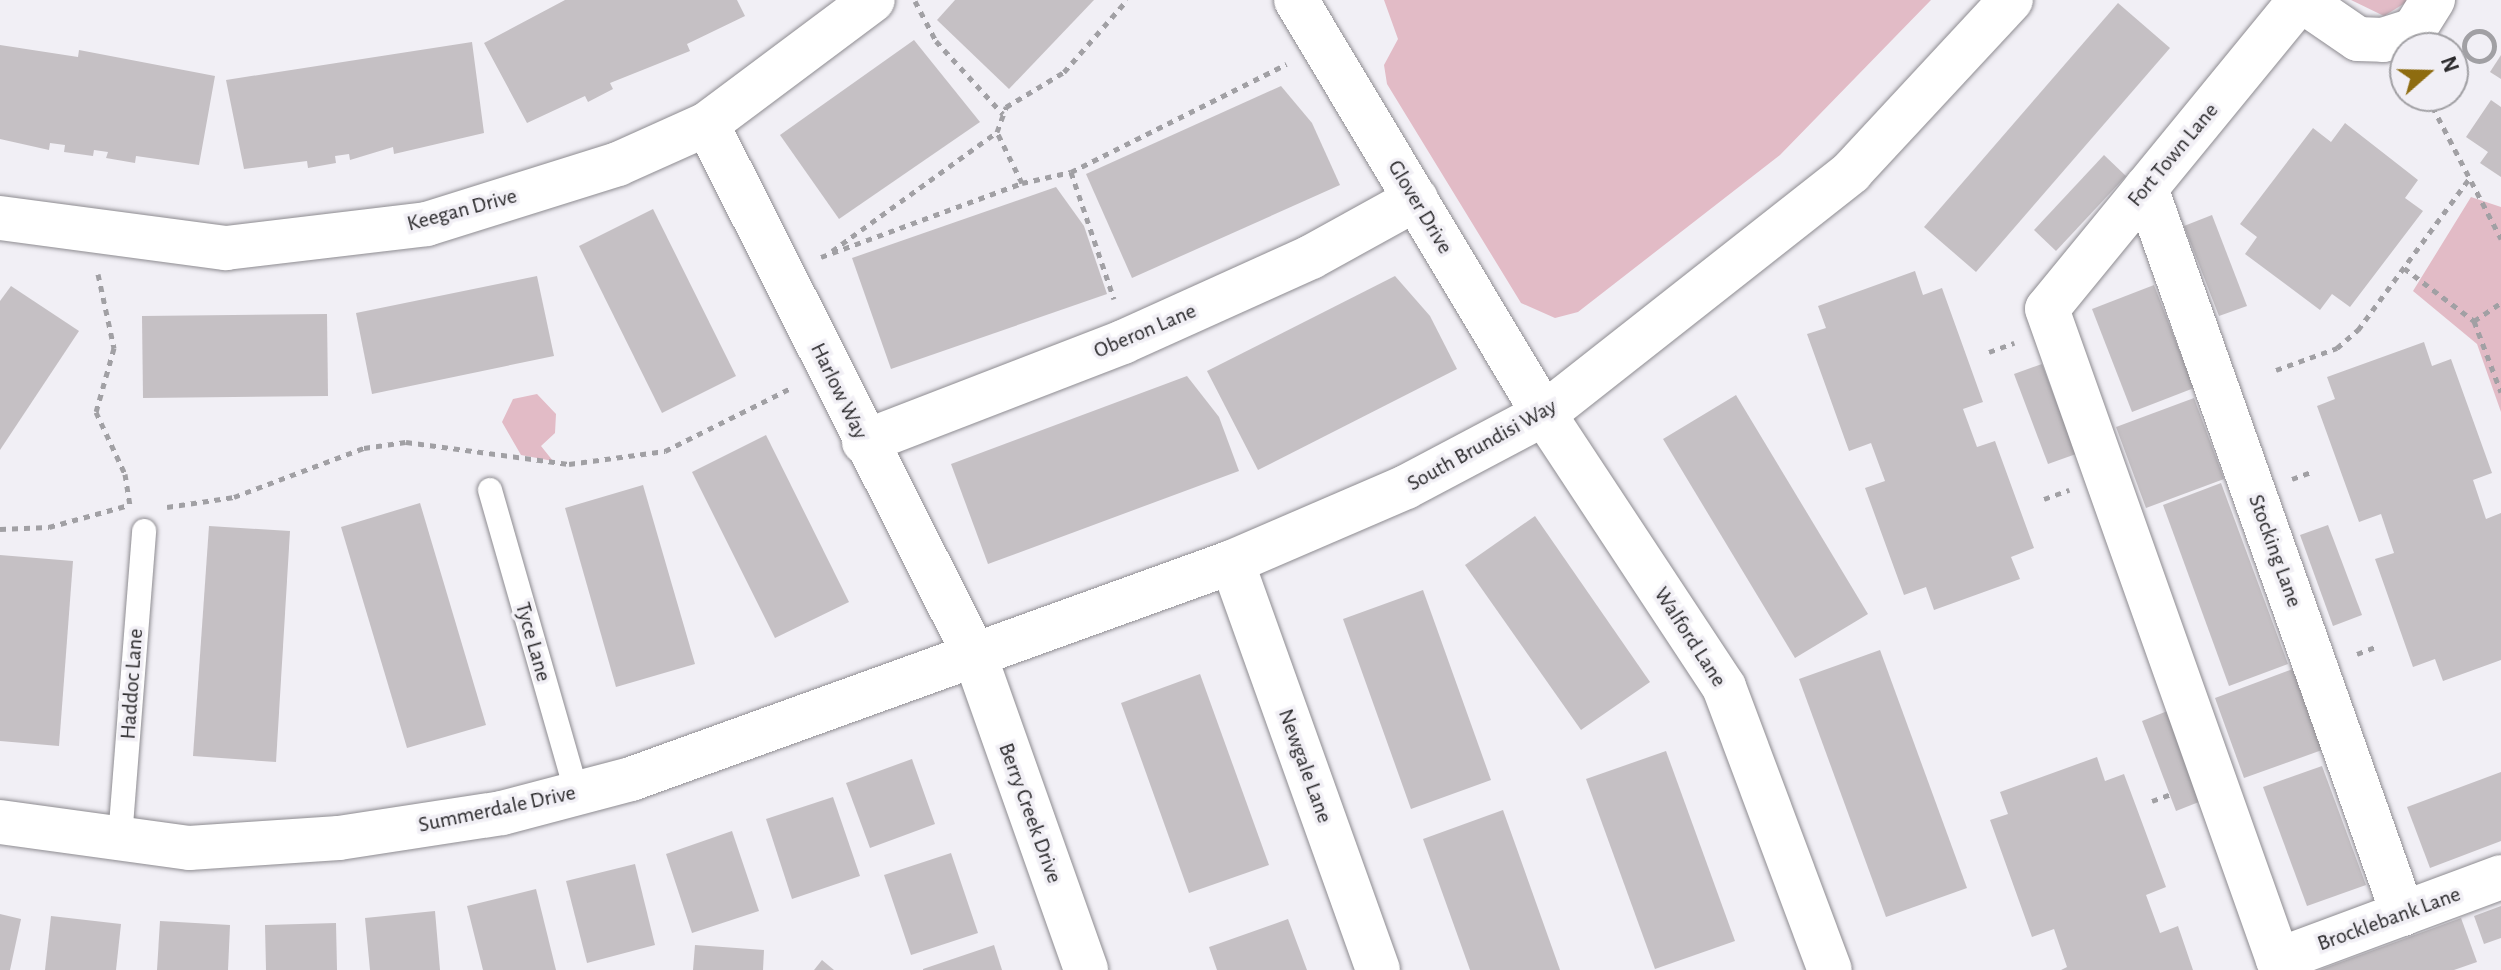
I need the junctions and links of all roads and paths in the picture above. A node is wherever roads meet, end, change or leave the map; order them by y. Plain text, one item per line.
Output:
1 (873, 0) edge
2 (915, 0) edge
3 (1127, 0) edge
4 (1296, 0) edge
5 (2011, 0) edge
6 (2300, 0) edge
7 (2433, 0) edge
8 (2465, 53) joint
9 (1291, 62) dead end
10 (2435, 112) edge
11 (1003, 114) junction
12 (707, 124) junction
13 (997, 132) junction
14 (1071, 172) junction
15 (2469, 179) junction
16 (1022, 183) junction
17 (2146, 188) junction
18 (1416, 199) junction
19 (0, 218) edge
20 (2501, 239) edge
21 (827, 255) junction
22 (810, 261) dead end
23 (2404, 268) junction
24 (97, 270) dead end
25 (2501, 303) edge
26 (1112, 311) dead end
27 (2474, 321) junction
28 (2276, 370) dead end
29 (2494, 373) junction
30 (2501, 379) edge
31 (797, 385) dead end
32 (2501, 392) edge
33 (1544, 414) junction
34 (864, 442) junction
35 (490, 490) dead end
36 (130, 506) junction
37 (159, 508) dead end
38 (144, 519) joint
39 (0, 529) edge
40 (1232, 562) junction
41 (975, 656) junction
42 (577, 793) junction
43 (0, 822) edge
44 (120, 838) junction
45 (2501, 877) edge
46 (2403, 914) junction
47 (2278, 960) joint
48 (1086, 970) edge
49 (1378, 970) edge
50 (1830, 970) edge

1 - 12 street, Keegan Drive
2 - 11 path
3 - 11 path
4 - 18 street, Glover Drive
5 - 33 street, South Brundisi Way
6 - 7 street
6 - 17 street, Fort Town Lane
8 - 8 path
9 - 14 path
10 - 15 path
11 - 13 path
12 - 19 street, Keegan Drive
12 - 34 street, Harlow Way
13 - 16 path
13 - 21 path
14 - 16 path
14 - 26 path
15 - 20 path
15 - 23 path
16 - 21 path
17 - 46 street, Stocking Lane
17 - 47 street, Fort Town Lane
18 - 33 street, Glover Drive
18 - 34 street, Oberon Lane
21 - 22 path
23 - 27 path
23 - 28 path
24 - 36 path
25 - 27 path
27 - 29 path
29 - 30 path
29 - 32 path
31 - 37 path
33 - 40 street, South Brundisi Way
33 - 50 street, Walford Lane
34 - 41 street, Harlow Way
35 - 42 lane, Tyce Lane
36 - 38 path
36 - 39 path
38 - 44 lane, Haddoc Lane
40 - 41 street, South Brundisi Way
40 - 49 street, Newgale Lane
41 - 42 street, Summerdale Drive
41 - 48 street, Berry Creek Drive
42 - 44 street, Summerdale Drive
43 - 44 street, Summerdale Drive
45 - 46 street, Brocklebank Lane
46 - 47 street, Brocklebank Lane

